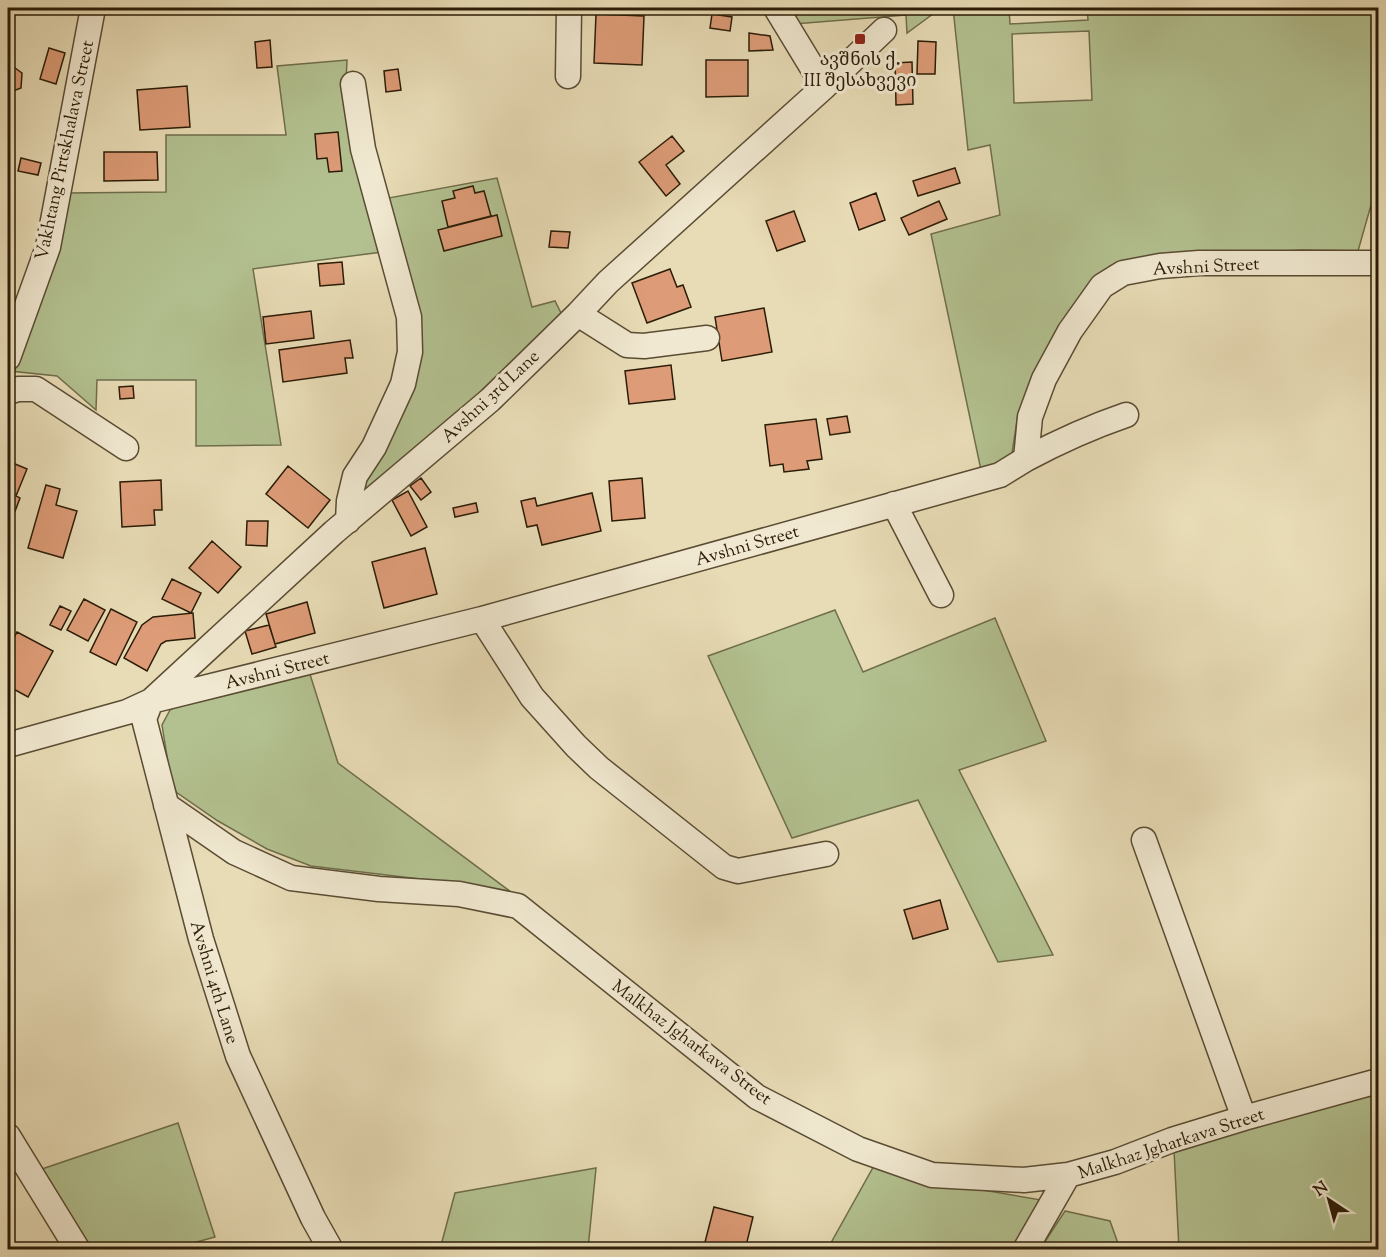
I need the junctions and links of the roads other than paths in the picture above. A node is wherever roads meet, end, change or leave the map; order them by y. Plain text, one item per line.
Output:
1 (93, 8) edge
2 (569, 8) edge
3 (776, 8) edge
4 (884, 30) dead end
5 (568, 76) dead end
6 (353, 84) dead end
7 (824, 87) junction
8 (1378, 263) edge
9 (578, 314) junction
10 (707, 338) dead end
11 (8, 358) edge
12 (8, 392) edge
13 (1126, 416) dead end
14 (126, 448) dead end
15 (1026, 459) junction
16 (894, 504) junction
17 (348, 521) junction
18 (941, 595) dead end
19 (482, 619) junction
20 (151, 701) junction
21 (8, 745) edge
22 (166, 805) junction
23 (1144, 840) dead end
24 (826, 854) dead end
25 (1378, 1081) edge
26 (1244, 1118) junction
27 (8, 1136) edge
28 (1068, 1175) junction
29 (78, 1250) edge
30 (331, 1250) edge
31 (1025, 1250) edge

1 - 11 street, Vakhtang Pirtskhalava Street
2 - 5 street
3 - 7 street
4 - 7 street, Avshni 3rd Lane
6 - 17 street
7 - 9 street, Avshni 3rd Lane
8 - 15 street, Avshni Street
9 - 10 street
9 - 17 street, Avshni 3rd Lane
12 - 14 street
13 - 15 street
15 - 16 street, Avshni Street
16 - 18 street
16 - 19 street, Avshni Street
17 - 20 street, Avshni 3rd Lane
19 - 20 street, Avshni Street
19 - 24 street
20 - 21 street, Avshni Street
20 - 22 street, Avshni 4th Lane
22 - 28 street, Malkhaz Jgharkava Street
22 - 30 street, Avshni 4th Lane
23 - 26 street
25 - 26 street, Malkhaz Jgharkava Street
26 - 28 street, Malkhaz Jgharkava Street
27 - 29 street
28 - 31 street

